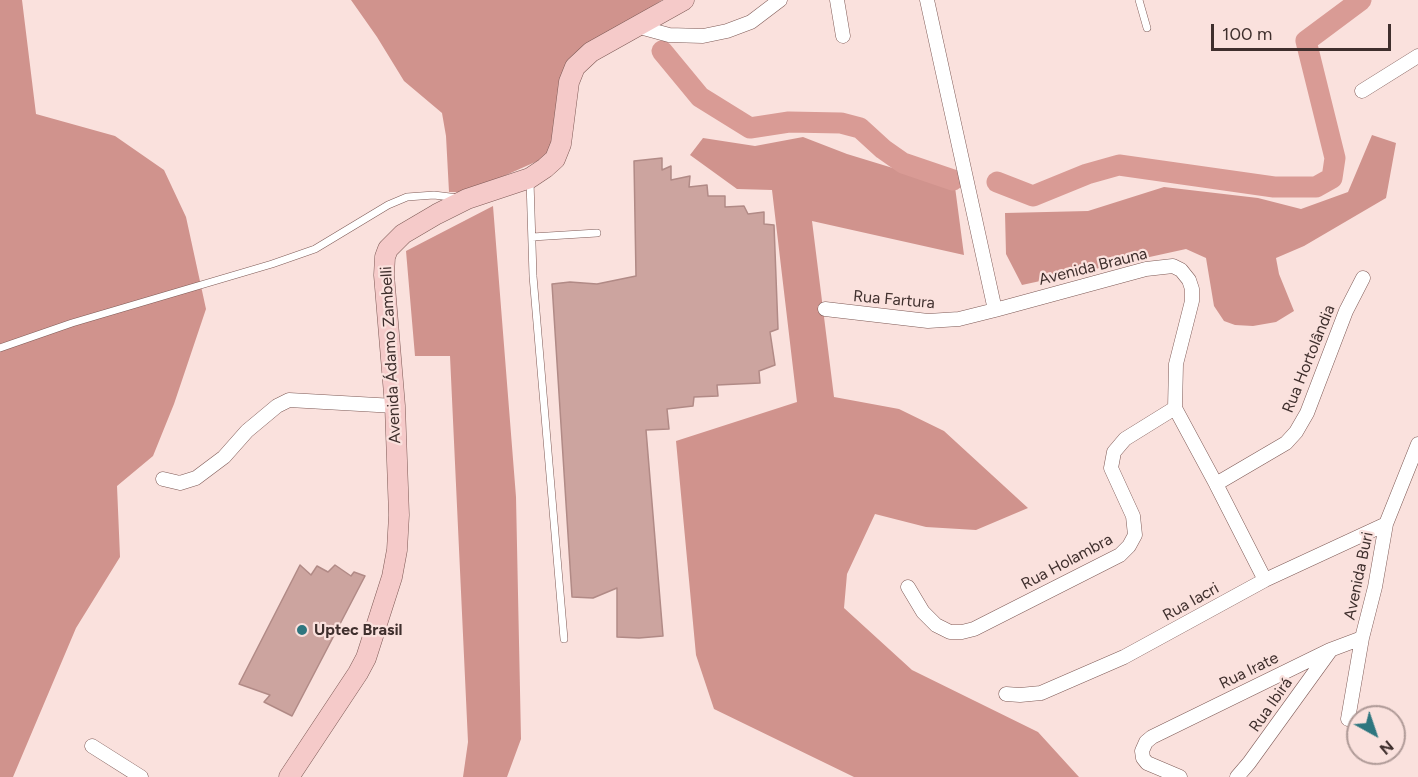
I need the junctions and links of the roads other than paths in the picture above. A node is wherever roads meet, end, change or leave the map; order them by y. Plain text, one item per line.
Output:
1 (684, 0) edge
2 (780, 0) edge
3 (837, 0) edge
4 (927, 0) edge
5 (1139, 0) edge
6 (636, 26) junction
7 (1147, 28) dead end
8 (843, 36) dead end
9 (1418, 56) edge
10 (1362, 91) dead end
11 (530, 178) junction
12 (467, 199) junction
13 (597, 233) dead end
14 (532, 237) junction
15 (1363, 278) dead end
16 (825, 309) dead end
17 (995, 310) junction
18 (0, 348) edge
19 (395, 406) junction
20 (1175, 408) junction
21 (1418, 444) edge
22 (163, 479) dead end
23 (1216, 484) junction
24 (1386, 524) junction
25 (1265, 580) junction
26 (908, 586) dead end
27 (1362, 638) junction
28 (564, 639) dead end
29 (1330, 650) junction
30 (1006, 694) dead end
31 (1350, 705) edge
32 (92, 746) dead end
33 (141, 777) edge
34 (289, 777) edge
35 (1180, 777) edge
36 (1237, 777) edge

1 - 6 street, Avenida Ádamo Zambelli
2 - 6 street
3 - 8 street
4 - 17 street
5 - 7 lane
6 - 11 street, Avenida Ádamo Zambelli
9 - 10 street
11 - 12 street, Avenida Ádamo Zambelli
11 - 14 lane
12 - 18 lane
12 - 19 street, Avenida Ádamo Zambelli
13 - 14 lane
14 - 28 lane
15 - 23 street, Rua Hortolândia
16 - 17 street, Rua Fartura
17 - 20 street, Avenida Brauna
19 - 22 street
19 - 34 street, Avenida Ádamo Zambelli
20 - 23 street, Avenida Brauna
20 - 26 street, Rua Holambra
21 - 24 street, Avenida Buri
23 - 25 street, Avenida Brauna
24 - 25 street, Rua Iacri
24 - 27 street, Avenida Buri
25 - 30 street, Rua Iacri
27 - 29 street, Rua Irate
27 - 31 street, Avenida Buri
29 - 35 street, Rua Irate
29 - 36 street, Rua Ibirá
32 - 33 street

